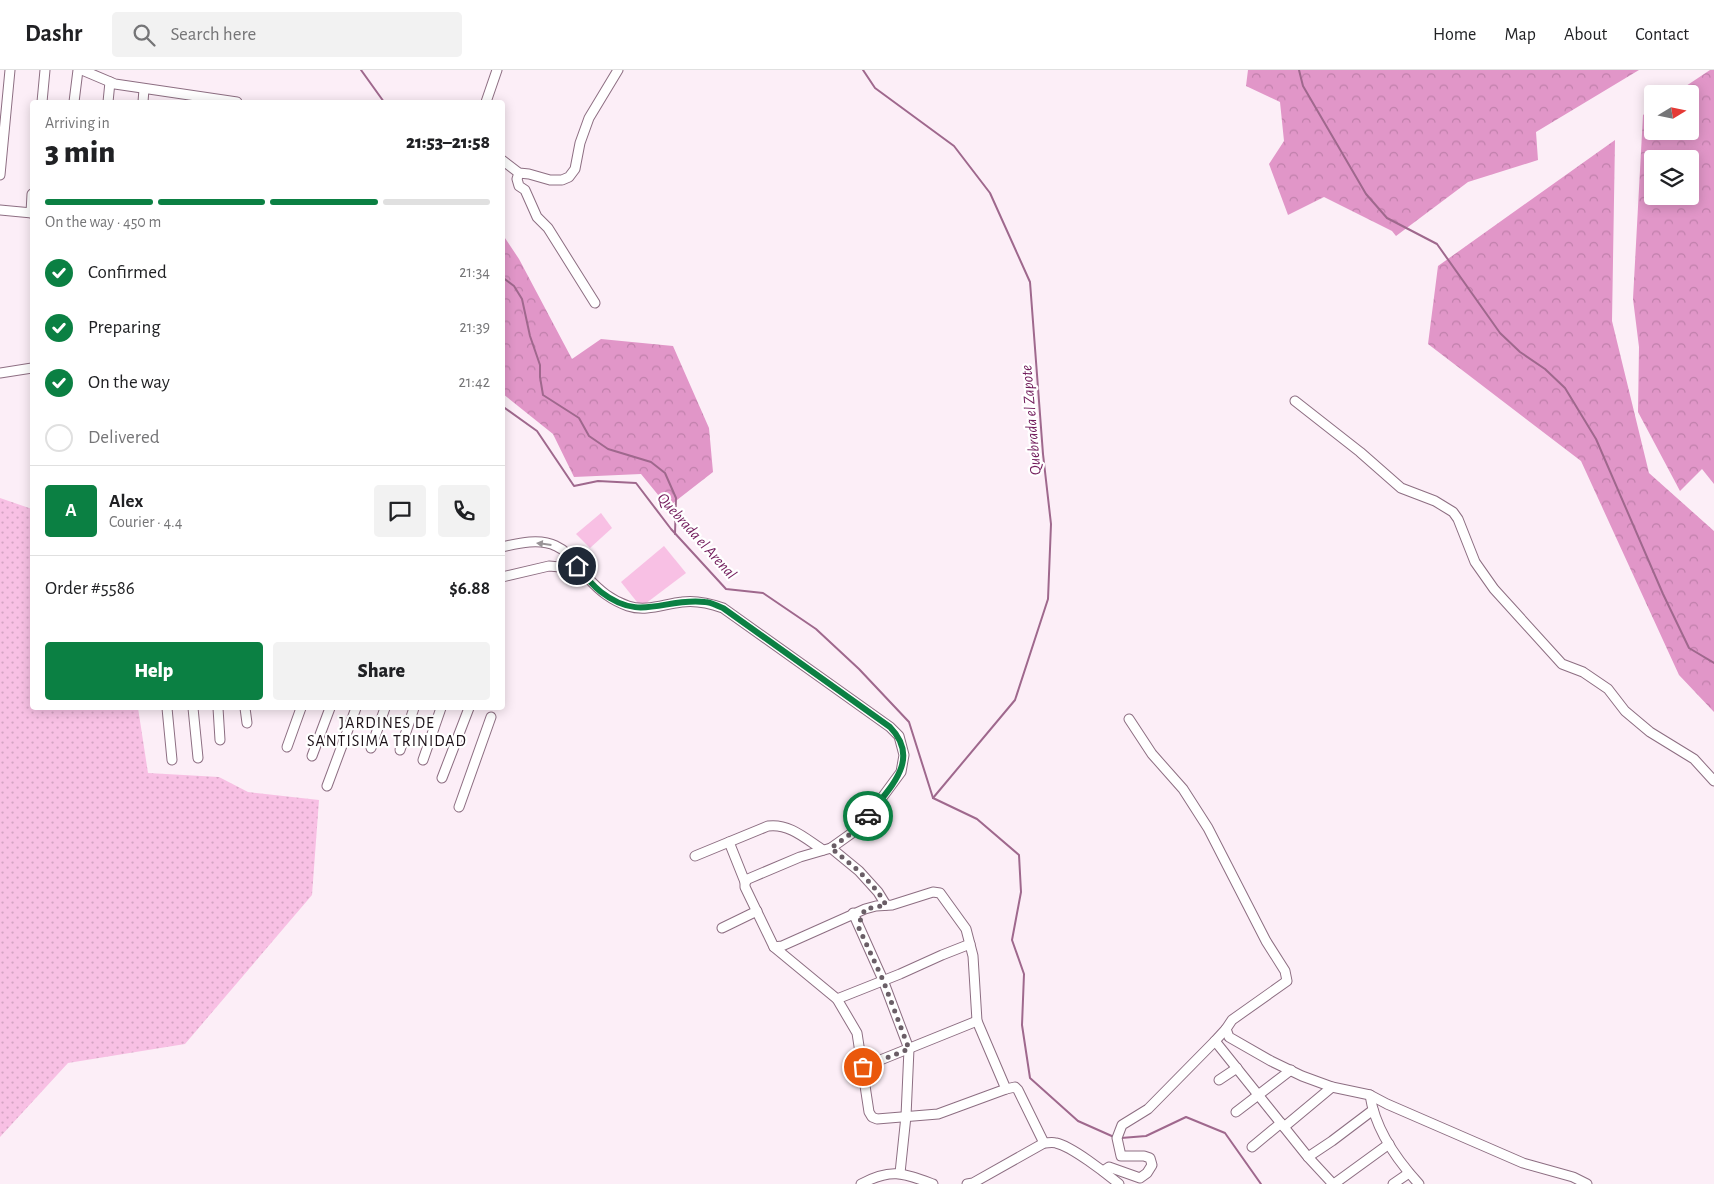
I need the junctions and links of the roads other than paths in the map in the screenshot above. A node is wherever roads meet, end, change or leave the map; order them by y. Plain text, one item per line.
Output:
1 (10, 70) edge
2 (45, 70) edge
3 (78, 70) edge
4 (82, 70) edge
5 (497, 70) edge
6 (618, 70) edge
7 (110, 82) junction
8 (144, 89) junction
9 (42, 100) edge
10 (74, 100) edge
11 (108, 100) edge
12 (143, 100) edge
13 (219, 100) edge
14 (487, 100) edge
15 (505, 162) edge
16 (519, 173) junction
17 (0, 175) edge
18 (0, 210) edge
19 (30, 213) edge
20 (594, 303) dead end
21 (30, 368) edge
22 (0, 373) edge
23 (1295, 401) dead end
24 (505, 546) edge
25 (577, 566) junction
26 (505, 576) edge
27 (167, 710) edge
28 (193, 710) edge
29 (218, 710) edge
30 (245, 710) edge
31 (300, 710) edge
32 (329, 710) edge
33 (355, 710) edge
34 (383, 710) edge
35 (413, 710) edge
36 (440, 710) edge
37 (468, 710) edge
38 (492, 717) dead end
39 (1129, 719) dead end
40 (247, 723) dead end
41 (220, 740) dead end
42 (287, 747) dead end
43 (371, 748) dead end
44 (400, 750) dead end
45 (312, 756) dead end
46 (198, 758) dead end
47 (172, 760) dead end
48 (423, 760) dead end
49 (442, 778) dead end
50 (1714, 781) edge
51 (327, 786) dead end
52 (459, 807) dead end
53 (729, 842) junction
54 (827, 849) junction
55 (695, 856) dead end
56 (745, 882) junction
57 (886, 905) junction
58 (865, 909) junction
59 (757, 912) junction
60 (853, 913) junction
61 (858, 926) junction
62 (722, 928) dead end
63 (970, 944) junction
64 (779, 949) junction
65 (883, 980) junction
66 (838, 999) junction
67 (977, 1021) junction
68 (1226, 1029) junction
69 (1215, 1041) junction
70 (909, 1049) junction
71 (863, 1067) junction
72 (1237, 1068) junction
73 (1290, 1070) junction
74 (1219, 1080) dead end
75 (1332, 1087) junction
76 (1006, 1089) junction
77 (1370, 1095) junction
78 (1259, 1096) junction
79 (1373, 1110) junction
80 (1236, 1112) dead end
81 (906, 1116) junction
82 (1283, 1125) junction
83 (1044, 1143) junction
84 (1389, 1144) junction
85 (1252, 1147) dead end
86 (1308, 1157) junction
87 (1103, 1171) junction
88 (900, 1173) junction
89 (1409, 1173) junction
90 (861, 1184) edge
91 (933, 1184) edge
92 (971, 1184) edge
93 (1119, 1184) edge
94 (1333, 1184) edge
95 (1393, 1184) edge
96 (1419, 1184) edge
97 (1588, 1184) edge

1 - 17 street
2 - 9 street
3 - 10 street
4 - 7 street
5 - 14 street
6 - 16 street
7 - 8 street
7 - 11 street
8 - 12 street
8 - 13 street
15 - 16 street
16 - 20 street
18 - 19 street
21 - 22 street
23 - 50 street
25 -> 24 street
25 - 26 street
25 - 54 street
27 - 47 street
28 - 46 street
29 - 41 street
30 - 40 street
31 - 42 street
32 - 45 street
33 - 51 street
34 - 43 street
35 - 44 street
36 - 48 street
37 - 49 street
38 - 52 street
39 - 68 street
53 - 54 street
53 - 55 street
53 - 56 street
54 - 56 street
54 - 57 street
56 - 59 street
57 - 58 street
57 - 63 street
58 - 60 street
58 - 61 street
59 - 62 street
59 - 64 street
60 - 61 street
60 - 64 street
61 - 65 street
63 - 65 street
63 - 67 street
64 - 66 street
65 - 66 street
65 - 70 street
66 - 71 street
67 - 70 street
67 - 76 street
68 - 69 street
68 - 73 street
69 - 72 street
69 - 87 street
70 - 71 street
70 - 81 street
71 - 81 street
72 - 74 street
72 - 78 street
73 - 75 street
73 - 78 street
75 - 77 street
75 - 82 street
76 - 81 street
76 - 83 street
77 - 79 street
77 - 97 street
78 - 80 street
78 - 82 street
79 - 84 street
79 - 86 street
81 - 88 street
82 - 85 street
82 - 86 street
83 - 87 street
83 - 92 street
84 - 89 street
84 - 94 street
86 - 94 street
87 - 93 street
88 - 90 street
88 - 91 street
89 - 95 street
89 - 96 street

